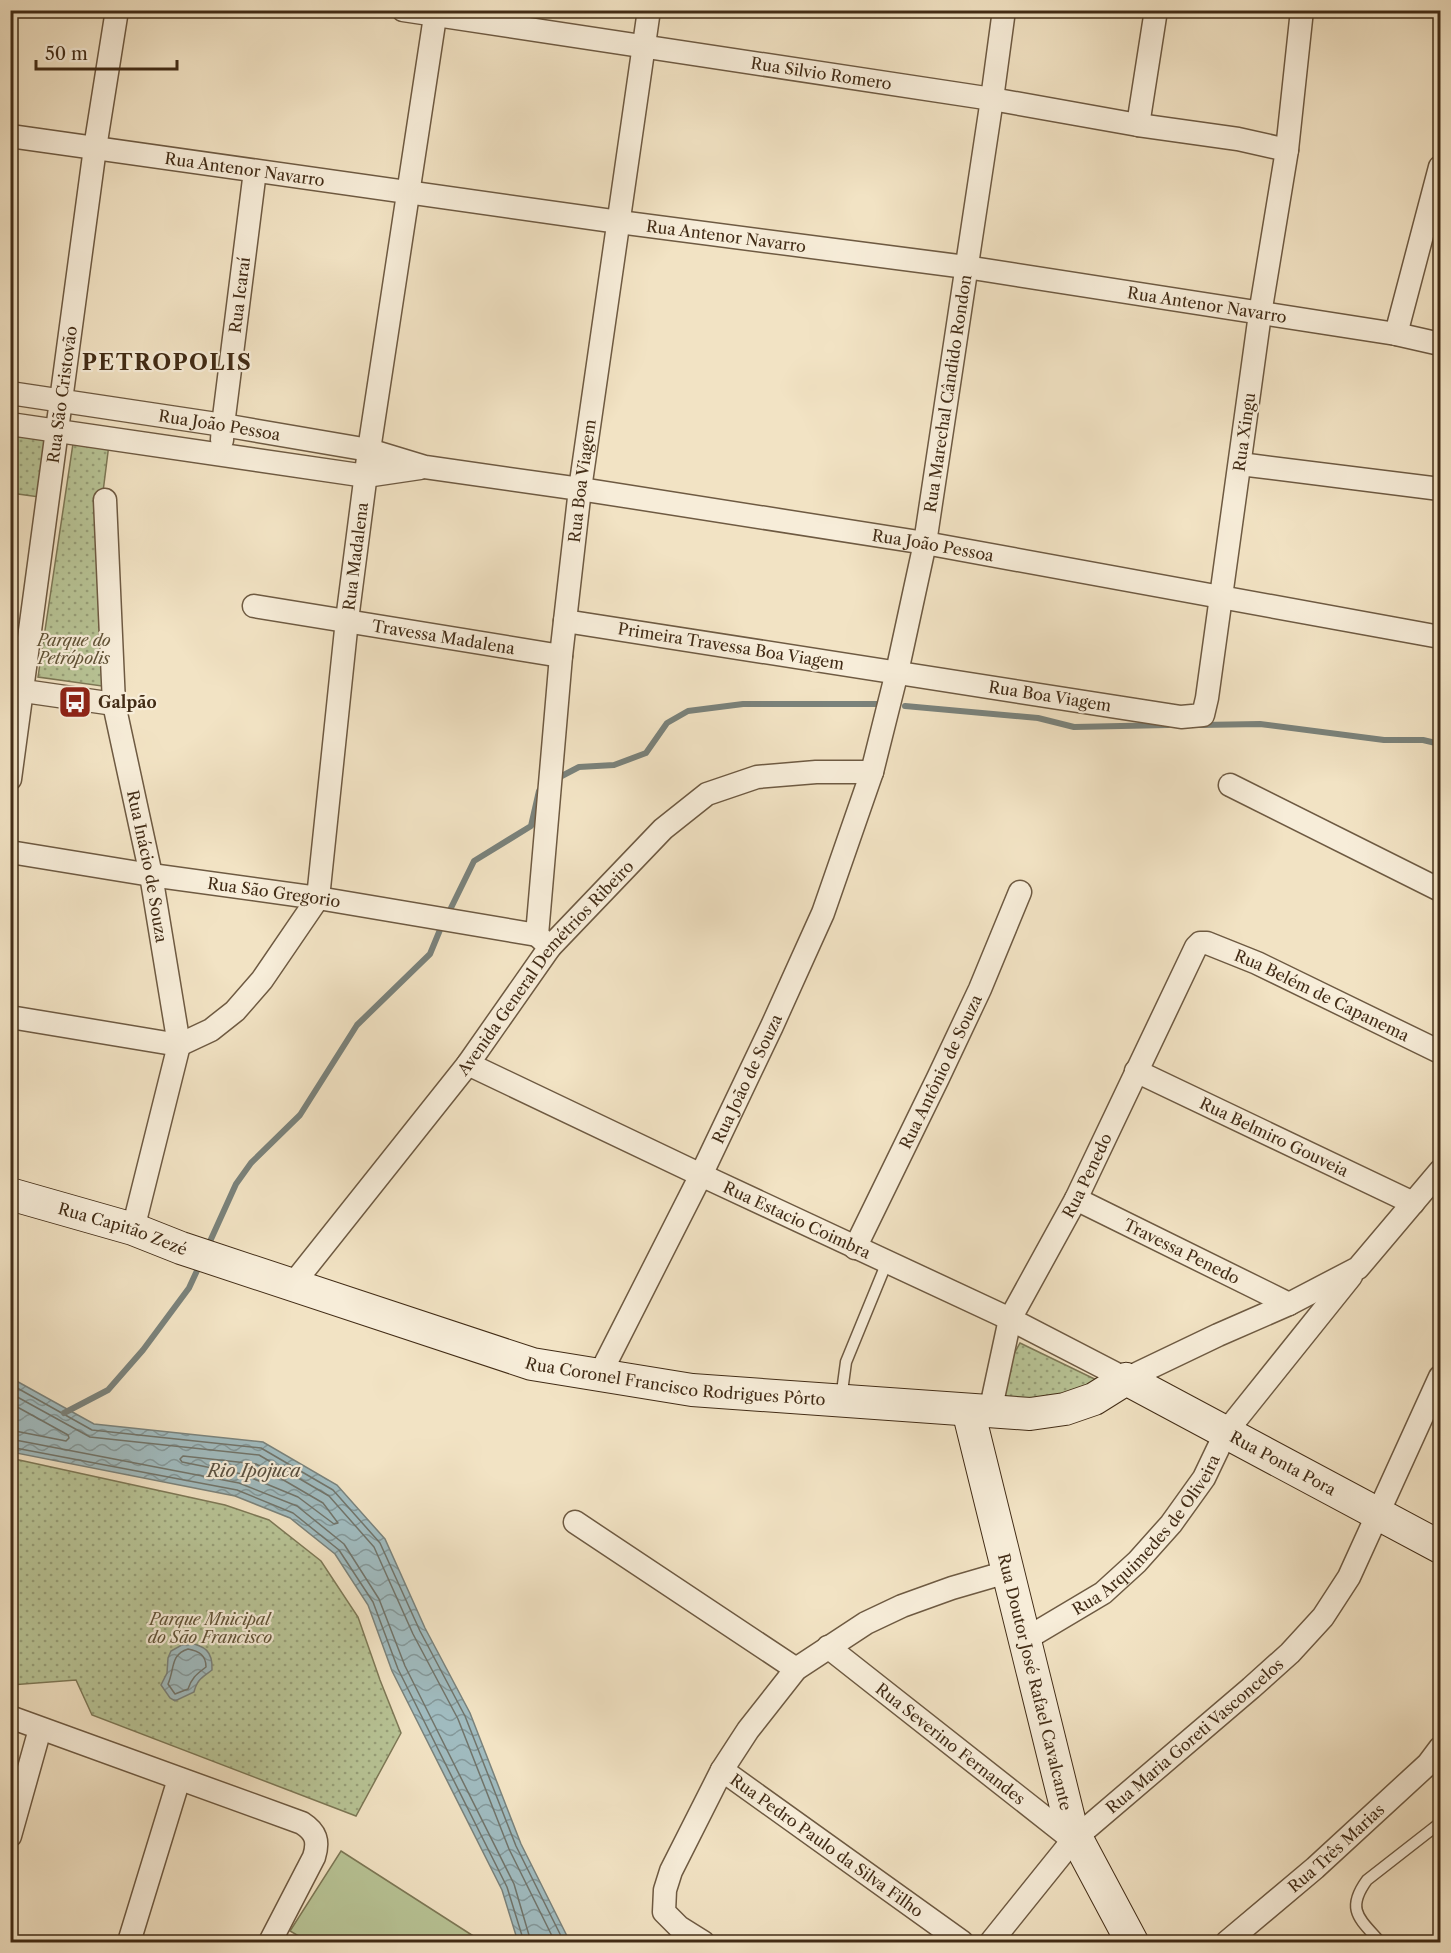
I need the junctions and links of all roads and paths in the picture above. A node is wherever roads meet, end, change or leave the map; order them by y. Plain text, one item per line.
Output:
1 (117, 10) edge
2 (403, 10) edge
3 (649, 10) edge
4 (1004, 10) edge
5 (1156, 10) edge
6 (1302, 10) edge
7 (436, 13) edge
8 (644, 46) junction
9 (993, 99) junction
10 (1138, 124) junction
11 (10, 136) edge
12 (95, 148) junction
13 (1287, 150) junction
14 (1440, 168) edge
15 (255, 171) junction
16 (408, 191) junction
17 (619, 222) junction
18 (966, 267) junction
19 (1260, 314) junction
20 (1396, 334) junction
21 (1440, 344) edge
22 (10, 393) edge
23 (61, 401) junction
24 (10, 424) edge
25 (223, 425) junction
26 (58, 431) junction
27 (369, 450) junction
28 (222, 456) junction
29 (1240, 464) junction
30 (424, 467) junction
31 (366, 476) junction
32 (579, 489) junction
33 (1440, 489) edge
34 (105, 500) dead end
35 (926, 543) junction
36 (1220, 596) junction
37 (254, 606) dead end
38 (347, 620) junction
39 (565, 621) junction
40 (1440, 637) edge
41 (561, 656) junction
42 (897, 672) junction
43 (17, 690) edge
44 (114, 704) junction
45 (1203, 715) joint
46 (872, 772) junction
47 (10, 779) edge
48 (1230, 785) dead end
49 (10, 852) edge
50 (151, 874) junction
51 (1440, 890) edge
52 (1020, 892) dead end
53 (318, 898) junction
54 (543, 941) junction
55 (1200, 943) joint
56 (10, 1017) edge
57 (179, 1045) junction
58 (1440, 1052) edge
59 (468, 1064) junction
60 (1136, 1071) junction
61 (1440, 1172) edge
62 (701, 1176) junction
63 (10, 1194) edge
64 (1076, 1199) junction
65 (1413, 1203) junction
66 (134, 1229) junction
67 (855, 1248) junction
68 (887, 1262) junction
69 (234, 1265) joint
70 (1358, 1268) junction
71 (293, 1284) junction
72 (1289, 1304) junction
73 (1010, 1319) junction
74 (599, 1376) junction
75 (1440, 1377) edge
76 (1126, 1379) junction
77 (841, 1399) junction
78 (979, 1411) junction
79 (1226, 1432) junction
80 (1379, 1514) junction
81 (575, 1522) dead end
82 (1440, 1547) edge
83 (1007, 1572) junction
84 (1024, 1640) junction
85 (828, 1647) junction
86 (796, 1669) junction
87 (10, 1717) edge
88 (40, 1729) junction
89 (1440, 1748) edge
90 (722, 1770) junction
91 (179, 1779) junction
92 (1440, 1823) edge
93 (10, 1836) edge
94 (1074, 1839) junction
95 (129, 1942) edge
96 (270, 1942) edge
97 (703, 1942) edge
98 (962, 1942) edge
99 (992, 1942) edge
100 (1132, 1942) edge
101 (1227, 1942) edge
102 (1380, 1942) edge

1 - 12 street, Rua São Cristovão
2 - 7 street, Rua Silvio Romero
3 - 8 street, Rua Boa Viagem
4 - 9 street, Rua Marechal Cândido Rondon
5 - 10 street
6 - 13 street, Rua Xingu
7 - 8 street, Rua Silvio Romero
7 - 16 street, Rua Madalena
8 - 9 street, Rua Silvio Romero
8 - 17 street, Rua Boa Viagem
9 - 10 street, Rua Silvio Romero
9 - 18 street, Rua Marechal Cândido Rondon
10 - 13 street, Rua Silvio Romero
11 - 12 street, Rua Antenor Navarro
12 - 15 street, Rua Antenor Navarro
12 - 23 street, Rua São Cristovão
13 - 19 street, Rua Xingu
14 - 20 street
15 - 16 street, Rua Antenor Navarro
15 - 25 street, Rua Icaraí
16 - 17 street, Rua Antenor Navarro
16 - 27 street, Rua Madalena
17 - 18 street, Rua Antenor Navarro
17 - 32 street, Rua Boa Viagem
18 - 19 street, Rua Antenor Navarro
18 - 35 street, Rua Marechal Cândido Rondon
19 - 20 street, Rua Antenor Navarro
19 - 29 street, Rua Xingu
20 - 21 street, Rua Antenor Navarro
22 - 23 street, Rua João Pessoa
23 - 25 street, Rua João Pessoa
23 - 26 street, Rua São Cristovão
24 - 26 street, Rua João Pessoa
25 - 27 street, Rua João Pessoa
25 - 28 street, Rua Icaraí
26 - 28 street, Rua João Pessoa
26 - 43 street, Rua São Cristovão
27 - 30 street, Rua João Pessoa
27 - 31 street, Rua Madalena
28 - 31 street, Rua João Pessoa
29 - 33 street
29 - 36 street, Rua Xingu
30 - 31 street, Rua João Pessoa
30 - 32 street, Rua João Pessoa
31 - 38 street, Rua Madalena
32 - 35 street, Rua João Pessoa
32 - 39 street, Rua Boa Viagem
34 - 44 street, Rua Inácio de Souza
35 - 36 street, Rua João Pessoa
35 - 42 street, Rua Marechal Cândido Rondon
36 - 40 street, Rua João Pessoa
36 - 45 street, Rua Xingu
37 - 38 street, Travessa Madalena
38 - 41 street, Travessa Madalena
38 - 53 street, Rua Madalena
39 - 41 street, Rua Boa Viagem
39 - 42 street, Primeira Travessa Boa Viagem
41 - 54 street, Rua Boa Viagem
42 - 45 street, Rua Boa Viagem
42 - 46 street, Rua Marechal Cândido Rondon
43 - 44 street
43 - 47 street, Rua São Cristovão
44 - 50 street, Rua Inácio de Souza
46 - 54 street, Avenida General Demétrios Ribeiro
46 - 62 street, Rua João de Souza
48 - 51 street
49 - 50 street, Rua São Gregorio
50 - 53 street, Rua São Gregorio
50 - 57 street, Rua Inácio de Souza
52 - 67 street, Rua Antônio de Souza
53 - 54 street, Rua São Gregorio
53 - 57 street, Rua Madalena
54 - 59 street, Avenida General Demétrios Ribeiro
55 - 58 street, Rua Belém de Capanema
55 - 60 street, Rua Penedo
56 - 57 street
57 - 66 street, Rua Inácio de Souza
59 - 62 street, Rua Estacio Coimbra
59 - 71 street, Avenida General Demétrios Ribeiro
60 - 64 street, Rua Penedo
60 - 65 street, Rua Belmiro Gouveia
61 - 65 street, Rua Arquimedes de Oliveira
62 - 67 street, Rua Estacio Coimbra
62 - 74 street, Rua João de Souza
63 - 66 street, Rua Capitão Zezé
64 - 72 street, Travessa Penedo
64 - 73 street, Rua Penedo
65 - 70 street, Rua Arquimedes de Oliveira
66 - 69 street, Rua Capitão Zezé
67 - 68 street, Rua Estacio Coimbra
68 - 73 street, Rua Estacio Coimbra
68 - 77 lane
69 - 71 street, Rua Coronel Francisco Rodrigues Pôrto
70 - 72 street, Rua Arquimedes de Oliveira
70 - 79 street, Rua Arquimedes de Oliveira
71 - 74 street, Rua Coronel Francisco Rodrigues Pôrto
72 - 76 street, Rua Arquimedes de Oliveira
73 - 76 street, Rua Estacio Coimbra
73 - 78 street, Rua Penedo
74 - 77 street, Rua Coronel Francisco Rodrigues Pôrto
75 - 80 street, Rua Maria Goreti Vasconcelos
76 - 78 street, Rua Coronel Francisco Rodrigues Pôrto
76 - 79 street, Rua Ponta Pora
77 - 78 street, Rua Coronel Francisco Rodrigues Pôrto
78 - 83 street, Rua Doutor José Rafael Cavalcante
79 - 80 street, Rua Ponta Pora
79 - 84 street, Rua Arquimedes de Oliveira
80 - 82 street, Rua Ponta Pora
80 - 94 street, Rua Maria Goreti Vasconcelos
81 - 86 street
83 - 84 street, Rua Doutor José Rafael Cavalcante
83 - 85 street
84 - 94 street, Rua Doutor José Rafael Cavalcante
85 - 86 street
85 - 94 street, Rua Severino Fernandes
86 - 90 street
87 - 88 street
88 - 91 street
88 - 93 street
89 - 101 street, Rua Três Marias
90 - 97 street
90 - 98 street, Rua Pedro Paulo da Silva Filho
91 - 95 street
91 - 96 street
92 - 102 lane
94 - 99 street, Rua Maria Goreti Vasconcelos
94 - 100 street, Rua Doutor José Rafael Cavalcante

